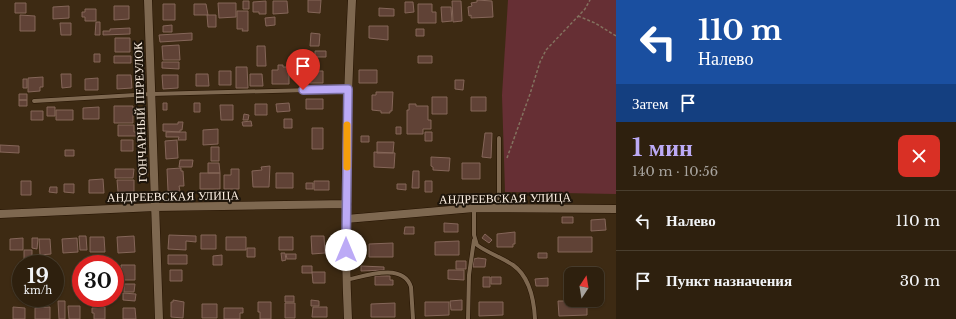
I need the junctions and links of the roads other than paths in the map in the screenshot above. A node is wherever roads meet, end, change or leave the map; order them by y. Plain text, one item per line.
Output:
1 (148, 0) edge
2 (352, 0) edge
3 (348, 89) junction
4 (152, 94) junction
5 (34, 101) dead end
6 (499, 138) dead end
7 (347, 204) junction
8 (155, 207) junction
9 (474, 208) junction
10 (499, 208) junction
11 (616, 208) edge
12 (0, 214) edge
13 (346, 219) junction
14 (474, 240) junction
15 (346, 280) junction
16 (159, 319) edge
17 (348, 319) edge
18 (413, 319) edge
19 (468, 319) edge
20 (535, 319) edge

1 - 4 street, ГОНЧАРНЫЙ ПЕРЕУЛОК
2 - 3 street
3 - 4 lane
3 - 7 street
4 - 5 lane
4 - 8 street, ГОНЧАРНЫЙ ПЕРЕУЛОК
6 - 10 lane
7 - 8 street, АНДРЕЕВСКАЯ УЛИЦА
7 - 13 street
8 - 12 street, АНДРЕЕВСКАЯ УЛИЦА
8 - 16 street, ГОНЧАРНЫЙ ПЕРЕУЛОК
9 - 10 street, АНДРЕЕВСКАЯ УЛИЦА
9 - 13 street, АНДРЕЕВСКАЯ УЛИЦА
9 - 14 lane
10 - 11 street, АНДРЕЕВСКАЯ УЛИЦА
13 - 15 street
14 - 19 lane
14 - 20 lane
15 - 17 street
15 - 18 lane

